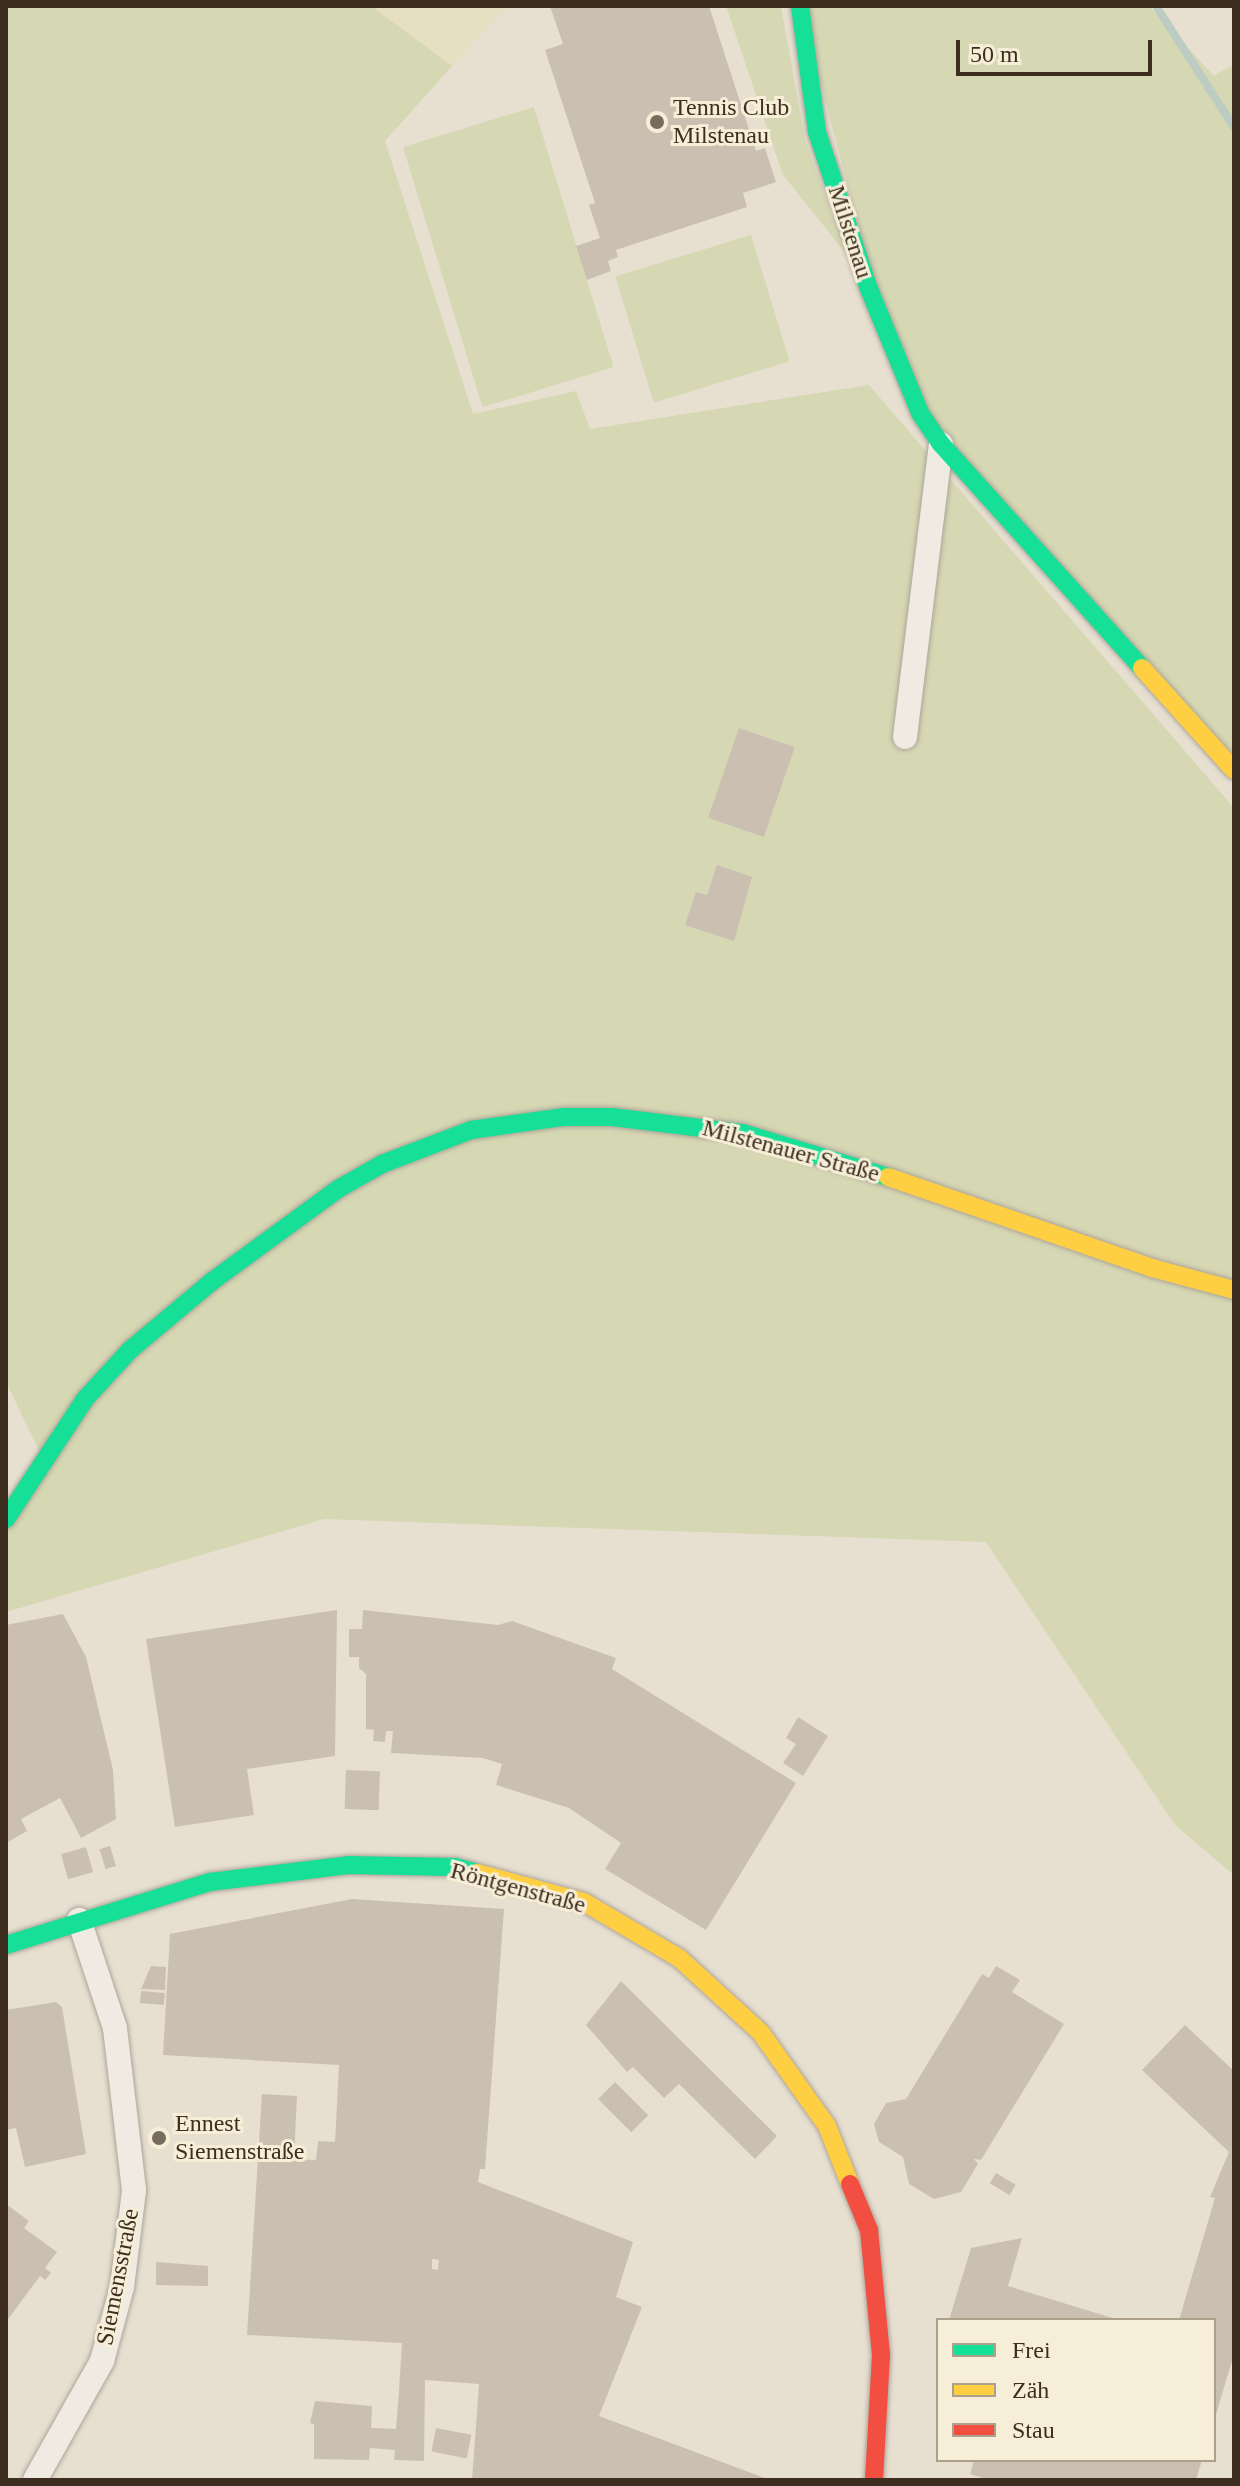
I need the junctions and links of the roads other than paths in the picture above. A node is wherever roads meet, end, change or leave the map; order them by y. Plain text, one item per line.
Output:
1 (800, 6) edge
2 (941, 444) junction
3 (905, 737) dead end
4 (1234, 770) edge
5 (1234, 1290) edge
6 (6, 1519) edge
7 (79, 1920) junction
8 (6, 1945) edge
9 (35, 2480) edge
10 (874, 2480) edge

1 - 2 street, Milstenau
2 - 3 street
2 - 4 street, Milstenau
5 - 6 street, Milstenauer Straße
7 - 8 street, Röntgenstraße
7 - 9 street, Siemensstraße
7 - 10 street, Röntgenstraße

